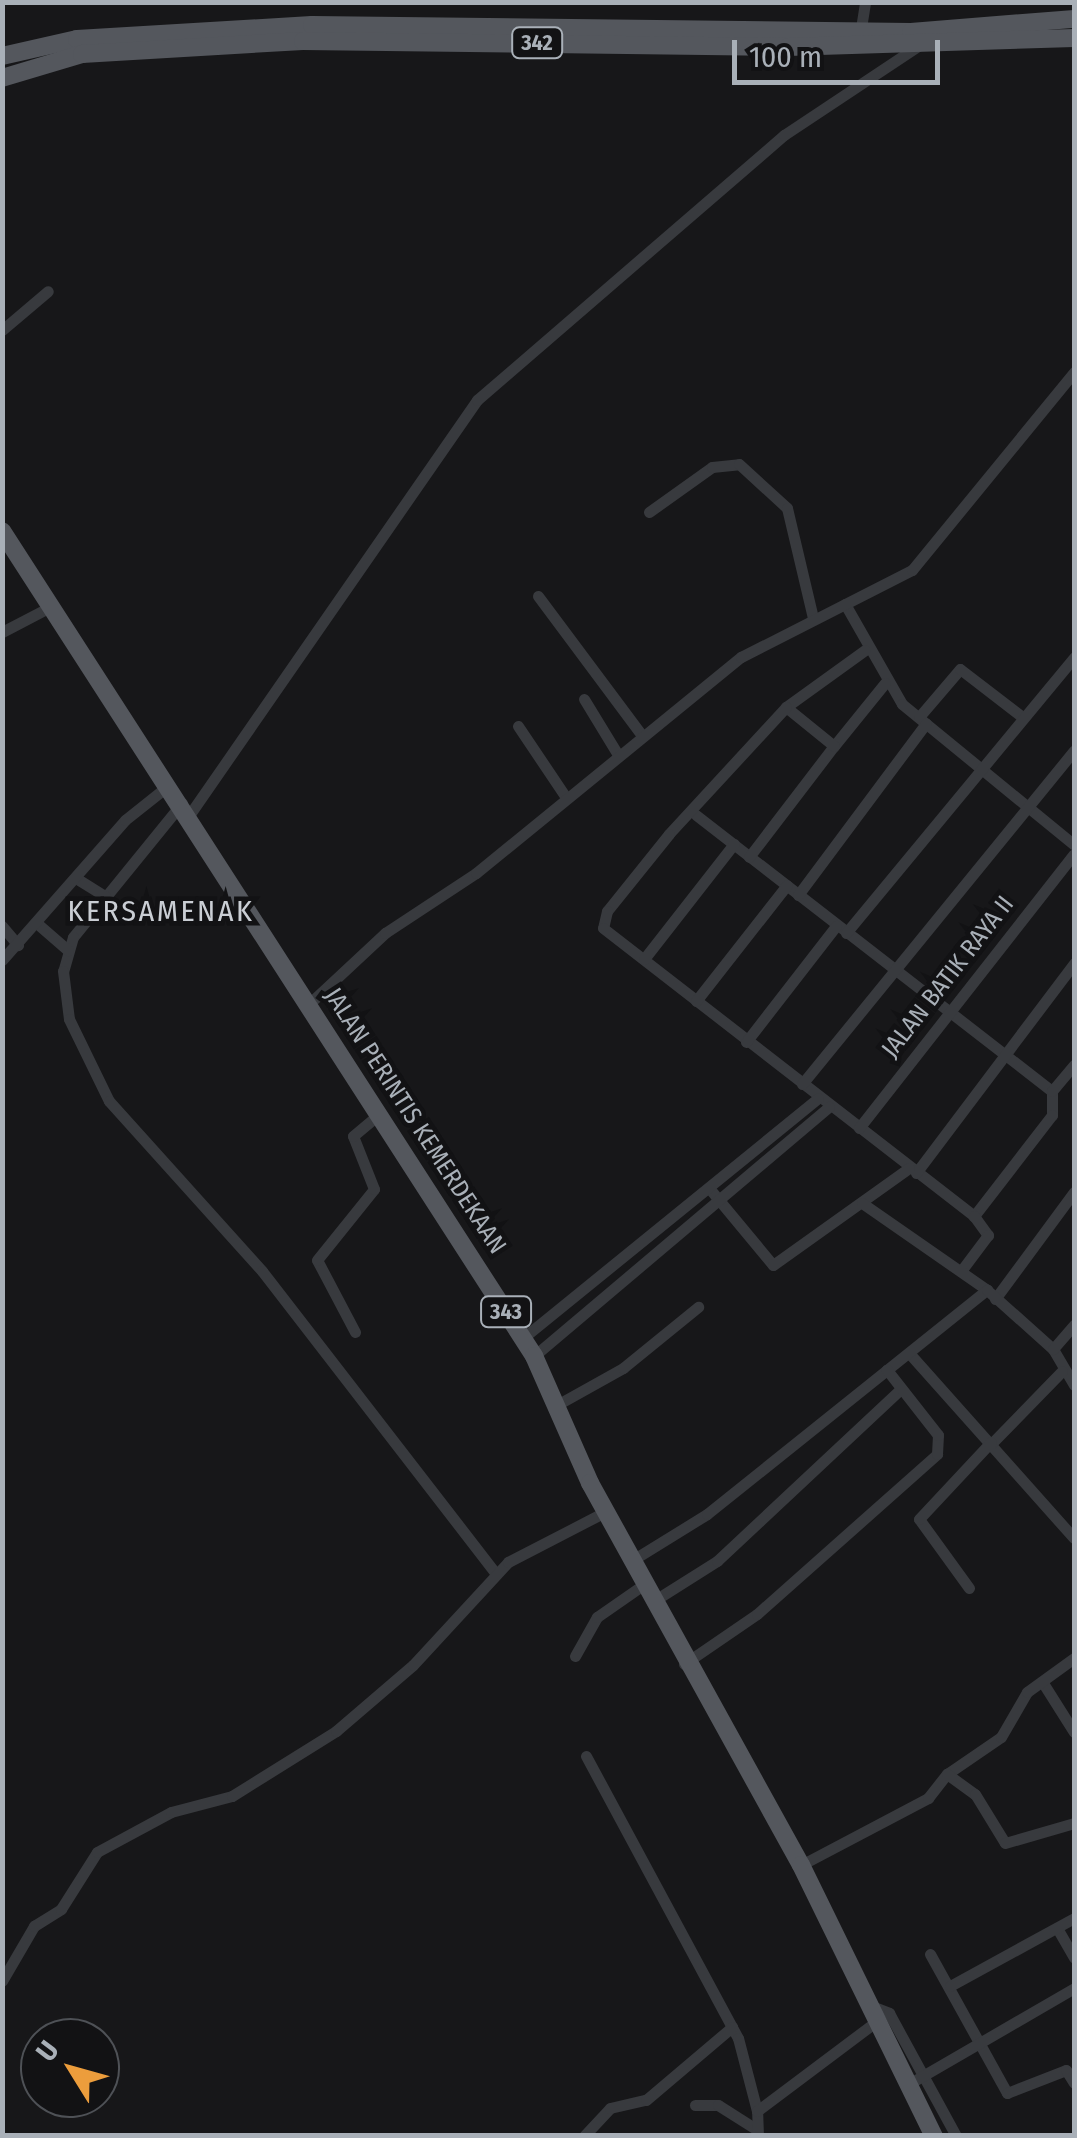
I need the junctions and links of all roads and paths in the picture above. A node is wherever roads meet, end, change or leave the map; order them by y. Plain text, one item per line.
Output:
1 (864, 3) edge
2 (1074, 19) edge
3 (862, 28) junction
4 (452, 35) junction
5 (1074, 38) edge
6 (921, 44) junction
7 (2, 56) edge
8 (2, 78) edge
9 (48, 290) dead end
10 (2, 330) edge
11 (1074, 372) edge
12 (649, 512) dead end
13 (2, 532) edge
14 (538, 596) dead end
15 (846, 604) junction
16 (52, 606) junction
17 (813, 618) junction
18 (2, 632) edge
19 (865, 650) junction
20 (1074, 657) edge
21 (886, 683) junction
22 (584, 699) dead end
23 (786, 707) junction
24 (1021, 716) junction
25 (922, 720) junction
26 (518, 726) dead end
27 (641, 734) junction
28 (834, 746) junction
29 (1074, 751) edge
30 (617, 753) junction
31 (977, 766) junction
32 (169, 785) junction
33 (564, 796) junction
34 (186, 808) junction
35 (1029, 809) junction
36 (696, 815) junction
37 (734, 844) junction
38 (1074, 846) edge
39 (1074, 854) edge
40 (749, 856) junction
41 (78, 880) junction
42 (786, 885) junction
43 (798, 895) junction
44 (105, 896) junction
45 (2, 926) edge
46 (40, 926) junction
47 (841, 930) junction
48 (18, 946) junction
49 (68, 950) junction
50 (644, 959) junction
51 (2, 960) edge
52 (1074, 963) edge
53 (897, 970) junction
54 (696, 1001) junction
55 (310, 1004) junction
56 (948, 1011) junction
57 (746, 1042) junction
58 (1002, 1055) junction
59 (1074, 1065) edge
60 (802, 1084) junction
61 (1052, 1091) junction
62 (818, 1098) junction
63 (829, 1106) junction
64 (380, 1113) junction
65 (860, 1128) junction
66 (763, 1143) junction
67 (775, 1158) junction
68 (912, 1170) junction
69 (709, 1188) junction
70 (1074, 1192) edge
71 (862, 1203) junction
72 (720, 1204) junction
73 (974, 1216) junction
74 (638, 1245) junction
75 (650, 1262) junction
76 (961, 1271) junction
77 (991, 1294) junction
78 (698, 1307) dead end
79 (1074, 1325) edge
80 (356, 1332) dead end
81 (523, 1338) junction
82 (1052, 1350) junction
83 (908, 1353) junction
84 (534, 1356) junction
85 (888, 1370) junction
86 (1062, 1371) junction
87 (1074, 1385) edge
88 (902, 1389) junction
89 (555, 1406) junction
90 (992, 1442) junction
91 (605, 1512) junction
92 (1074, 1538) edge
93 (631, 1561) junction
94 (496, 1574) junction
95 (970, 1588) dead end
96 (648, 1594) junction
97 (575, 1656) dead end
98 (1074, 1658) edge
99 (684, 1664) junction
100 (1043, 1683) junction
101 (1074, 1732) edge
102 (586, 1756) dead end
103 (947, 1774) junction
104 (1074, 1823) edge
105 (800, 1865) junction
106 (1074, 1918) edge
107 (1057, 1928) junction
108 (930, 1954) dead end
109 (1074, 1958) edge
110 (2, 1981) edge
111 (950, 1986) junction
112 (1074, 1988) edge
113 (865, 2004) junction
114 (874, 2023) junction
115 (732, 2027) junction
116 (980, 2042) junction
117 (1070, 2068) edge
118 (915, 2081) junction
119 (1074, 2084) edge
120 (696, 2104) dead end
121 (757, 2111) junction
122 (757, 2132) edge
123 (584, 2136) edge
124 (934, 2136) edge
125 (956, 2136) edge

1 - 3 street
2 - 3 main road, 342
3 - 4 main road, 342
4 - 6 main road, 342
4 - 7 main road, 342
4 - 8 main road, 342
5 - 6 main road, 342
6 - 34 street
9 - 10 street
11 - 15 street
12 - 17 street
13 - 16 main road, JALAN PERINTIS KEMERDEKAAN / 343
14 - 27 street
15 - 17 street
15 - 19 street
16 - 18 street
16 - 32 main road, JALAN PERINTIS KEMERDEKAAN / 343
17 - 27 street
19 - 21 street
19 - 23 street
20 - 24 street
21 - 25 street
21 - 28 street
22 - 30 street
23 - 28 street
23 - 36 street
24 - 25 street
24 - 31 street
25 - 31 street
25 - 43 street
26 - 33 street
27 - 30 street
28 - 40 street
29 - 35 street
30 - 33 street
31 - 35 street
31 - 47 street
32 - 34 main road, JALAN PERINTIS KEMERDEKAAN / 343
32 - 41 street
33 - 55 street
34 - 44 street
34 - 55 main road, JALAN PERINTIS KEMERDEKAAN / 343
35 - 38 street
35 - 53 street
36 - 37 street
36 - 50 street
37 - 40 street
37 - 50 street
39 - 56 street, JALAN BATIK RAYA II
40 - 42 street
41 - 44 street
41 - 46 street
42 - 43 street
42 - 54 street
43 - 47 street
44 - 49 street
45 - 48 street
46 - 48 street
46 - 49 street
47 - 53 street
47 - 57 street
48 - 51 street
49 - 94 street
50 - 54 street
52 - 58 street
53 - 56 street
53 - 60 street
54 - 57 street
55 - 64 main road, JALAN PERINTIS KEMERDEKAAN / 343
56 - 58 street
56 - 65 street, JALAN BATIK RAYA II
57 - 60 street
58 - 61 street
58 - 68 street
59 - 61 street
60 - 62 street
61 - 73 street
62 - 63 street
62 - 66 street
63 - 65 street
63 - 67 street
64 - 80 street
64 - 81 main road, JALAN PERINTIS KEMERDEKAAN / 343
65 - 68 street
66 - 67 street
66 - 69 street
67 - 72 street
68 - 71 street
68 - 73 street
69 - 72 street
69 - 74 street
70 - 77 street
71 - 72 street
71 - 76 street
72 - 75 street
73 - 76 street
74 - 75 street
74 - 81 street
75 - 84 street
76 - 77 street
77 - 82 street
77 - 83 street
78 - 89 street
79 - 82 street
81 - 84 main road, JALAN PERINTIS KEMERDEKAAN / 343
82 - 86 street
83 - 85 street
83 - 90 street
84 - 89 main road, JALAN PERINTIS KEMERDEKAAN / 343
85 - 88 street
85 - 93 street
86 - 87 street
86 - 90 street
88 - 96 street
88 - 99 street
89 - 91 main road, JALAN PERINTIS KEMERDEKAAN / 343
90 - 92 street
90 - 95 street
91 - 93 main road, JALAN PERINTIS KEMERDEKAAN / 343
91 - 94 street
93 - 96 main road, JALAN PERINTIS KEMERDEKAAN / 343
94 - 110 street
96 - 97 street
96 - 99 main road, JALAN PERINTIS KEMERDEKAAN / 343
98 - 100 street
99 - 105 main road, JALAN PERINTIS KEMERDEKAAN / 343
100 - 101 street
100 - 103 street
102 - 115 street
103 - 104 street
103 - 105 street
105 - 113 main road, JALAN PERINTIS KEMERDEKAAN / 343
106 - 107 street
107 - 109 street
107 - 111 street
108 - 111 street
111 - 116 street
112 - 116 street
113 - 114 main road, JALAN PERINTIS KEMERDEKAAN / 343
113 - 118 street
114 - 118 main road, JALAN PERINTIS KEMERDEKAAN / 343
114 - 121 street
115 - 121 street
115 - 123 street
116 - 117 street
116 - 118 street
117 - 119 street
118 - 124 main road, JALAN PERINTIS KEMERDEKAAN / 343
118 - 125 street
120 - 122 street
121 - 122 street

